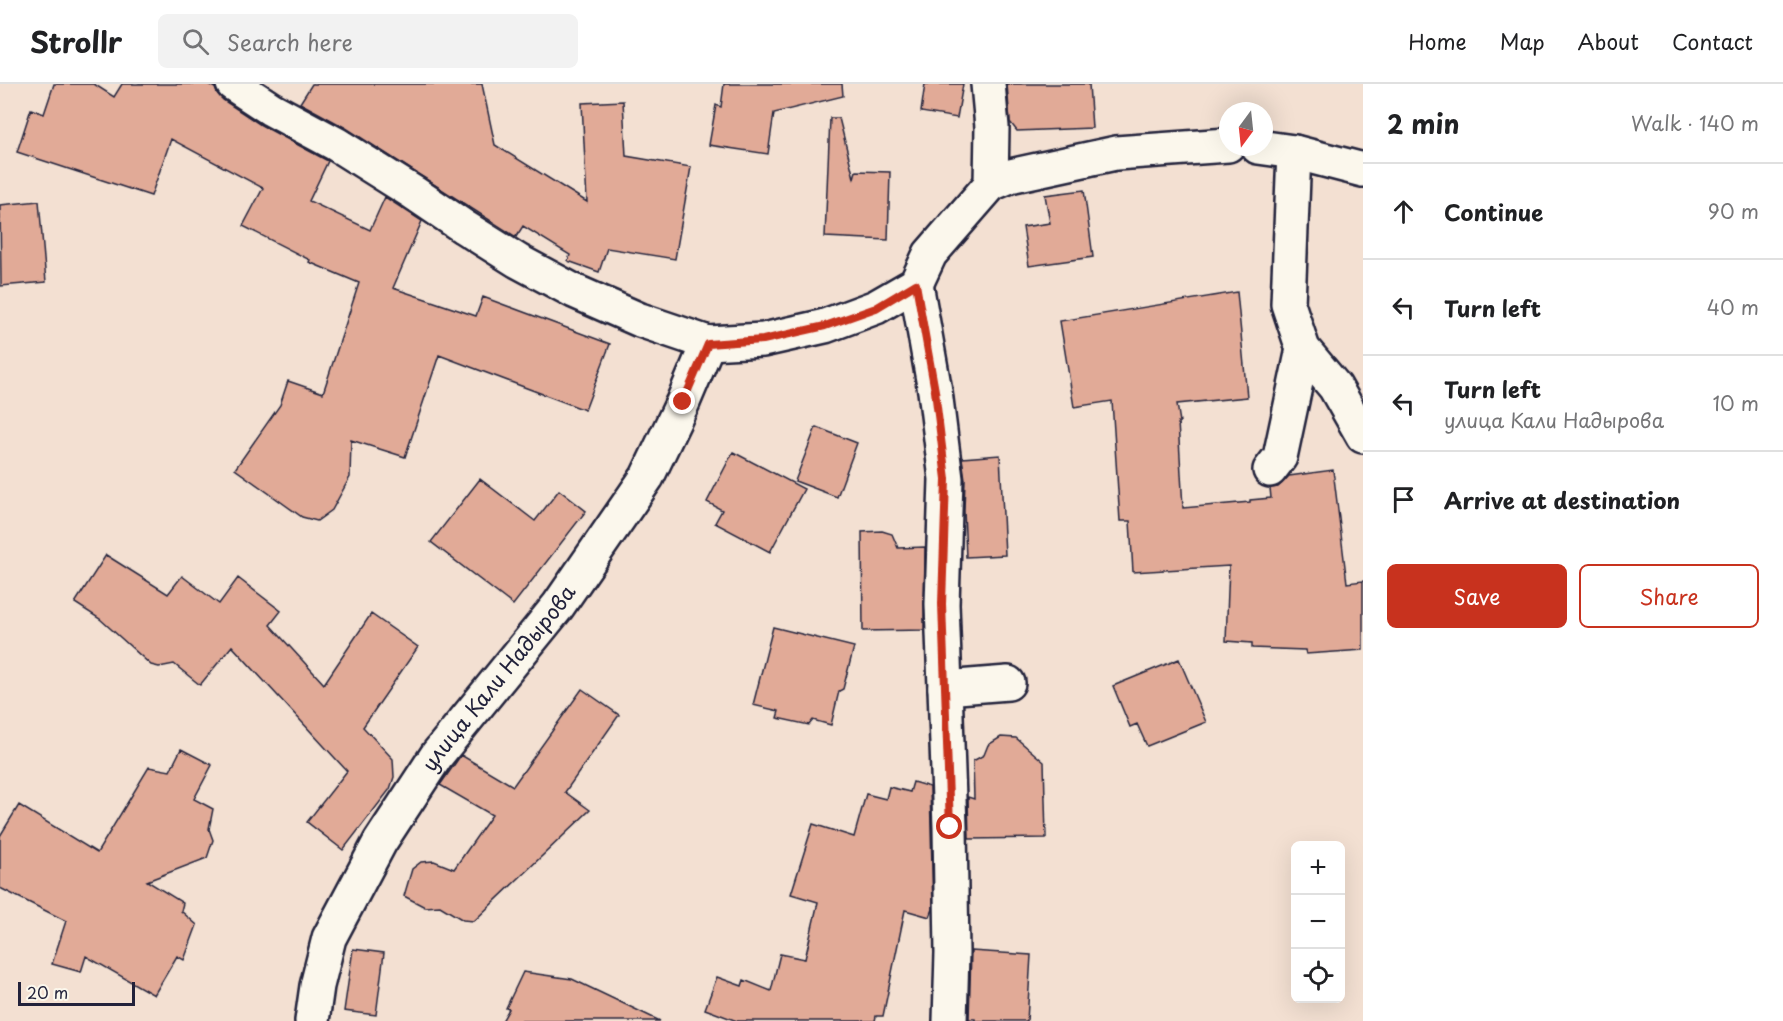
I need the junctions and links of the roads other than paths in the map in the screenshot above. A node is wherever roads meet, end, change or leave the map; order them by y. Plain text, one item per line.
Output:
1 (233, 84) edge
2 (988, 84) edge
3 (1219, 146) edge
4 (1273, 149) edge
5 (1294, 152) junction
6 (1363, 170) edge
7 (991, 184) junction
8 (916, 284) junction
9 (708, 344) junction
10 (1303, 349) junction
11 (1363, 436) edge
12 (1270, 470) dead end
13 (1008, 683) dead end
14 (945, 688) junction
15 (312, 1021) edge
16 (950, 1021) edge

1 - 9 street
2 - 7 street
3 - 7 street
4 - 5 street
5 - 6 street
5 - 10 street
7 - 8 street
8 - 9 street
8 - 14 street
9 - 15 street, улица Кали Надырова
10 - 11 street
10 - 12 street
13 - 14 street
14 - 16 street

